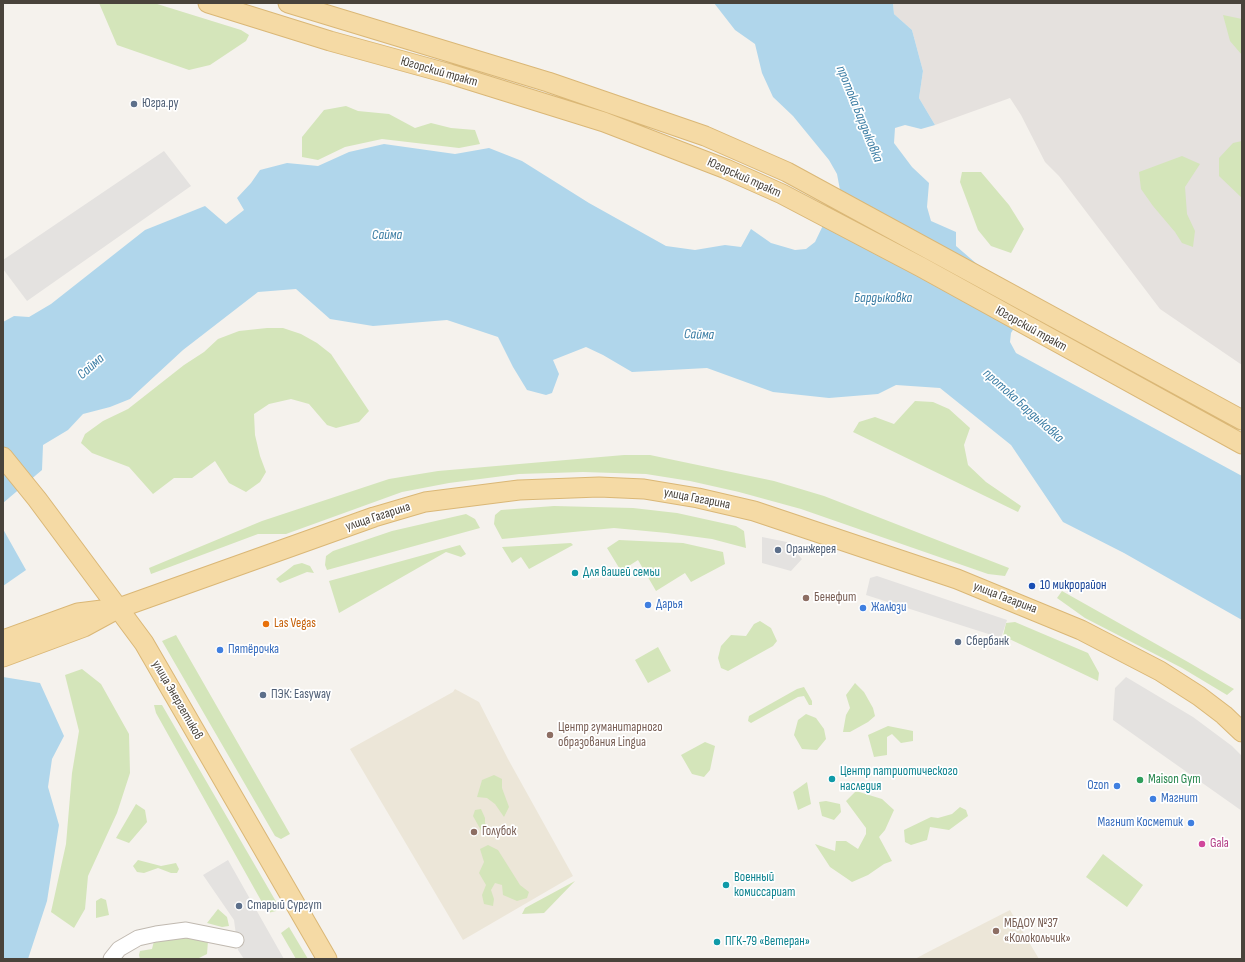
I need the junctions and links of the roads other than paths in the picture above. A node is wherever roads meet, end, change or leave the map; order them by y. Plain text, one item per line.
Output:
1 (208, 3) edge
2 (288, 3) edge
3 (1242, 420) edge
4 (1242, 444) edge
5 (3, 458) edge
6 (119, 608) junction
7 (81, 620) junction
8 (3, 640) edge
9 (3, 657) edge
10 (1242, 732) edge
11 (236, 940) dead end
12 (111, 959) edge
13 (327, 959) edge

1 - 4 main road, Югорский тракт
2 - 3 main road, Югорский тракт
5 - 6 main road, улица Энергетиков
6 - 7 main road, улица Гагарина
6 - 10 main road, улица Гагарина
6 - 13 main road, улица Энергетиков
7 - 8 main road
7 - 9 main road
11 - 12 street

